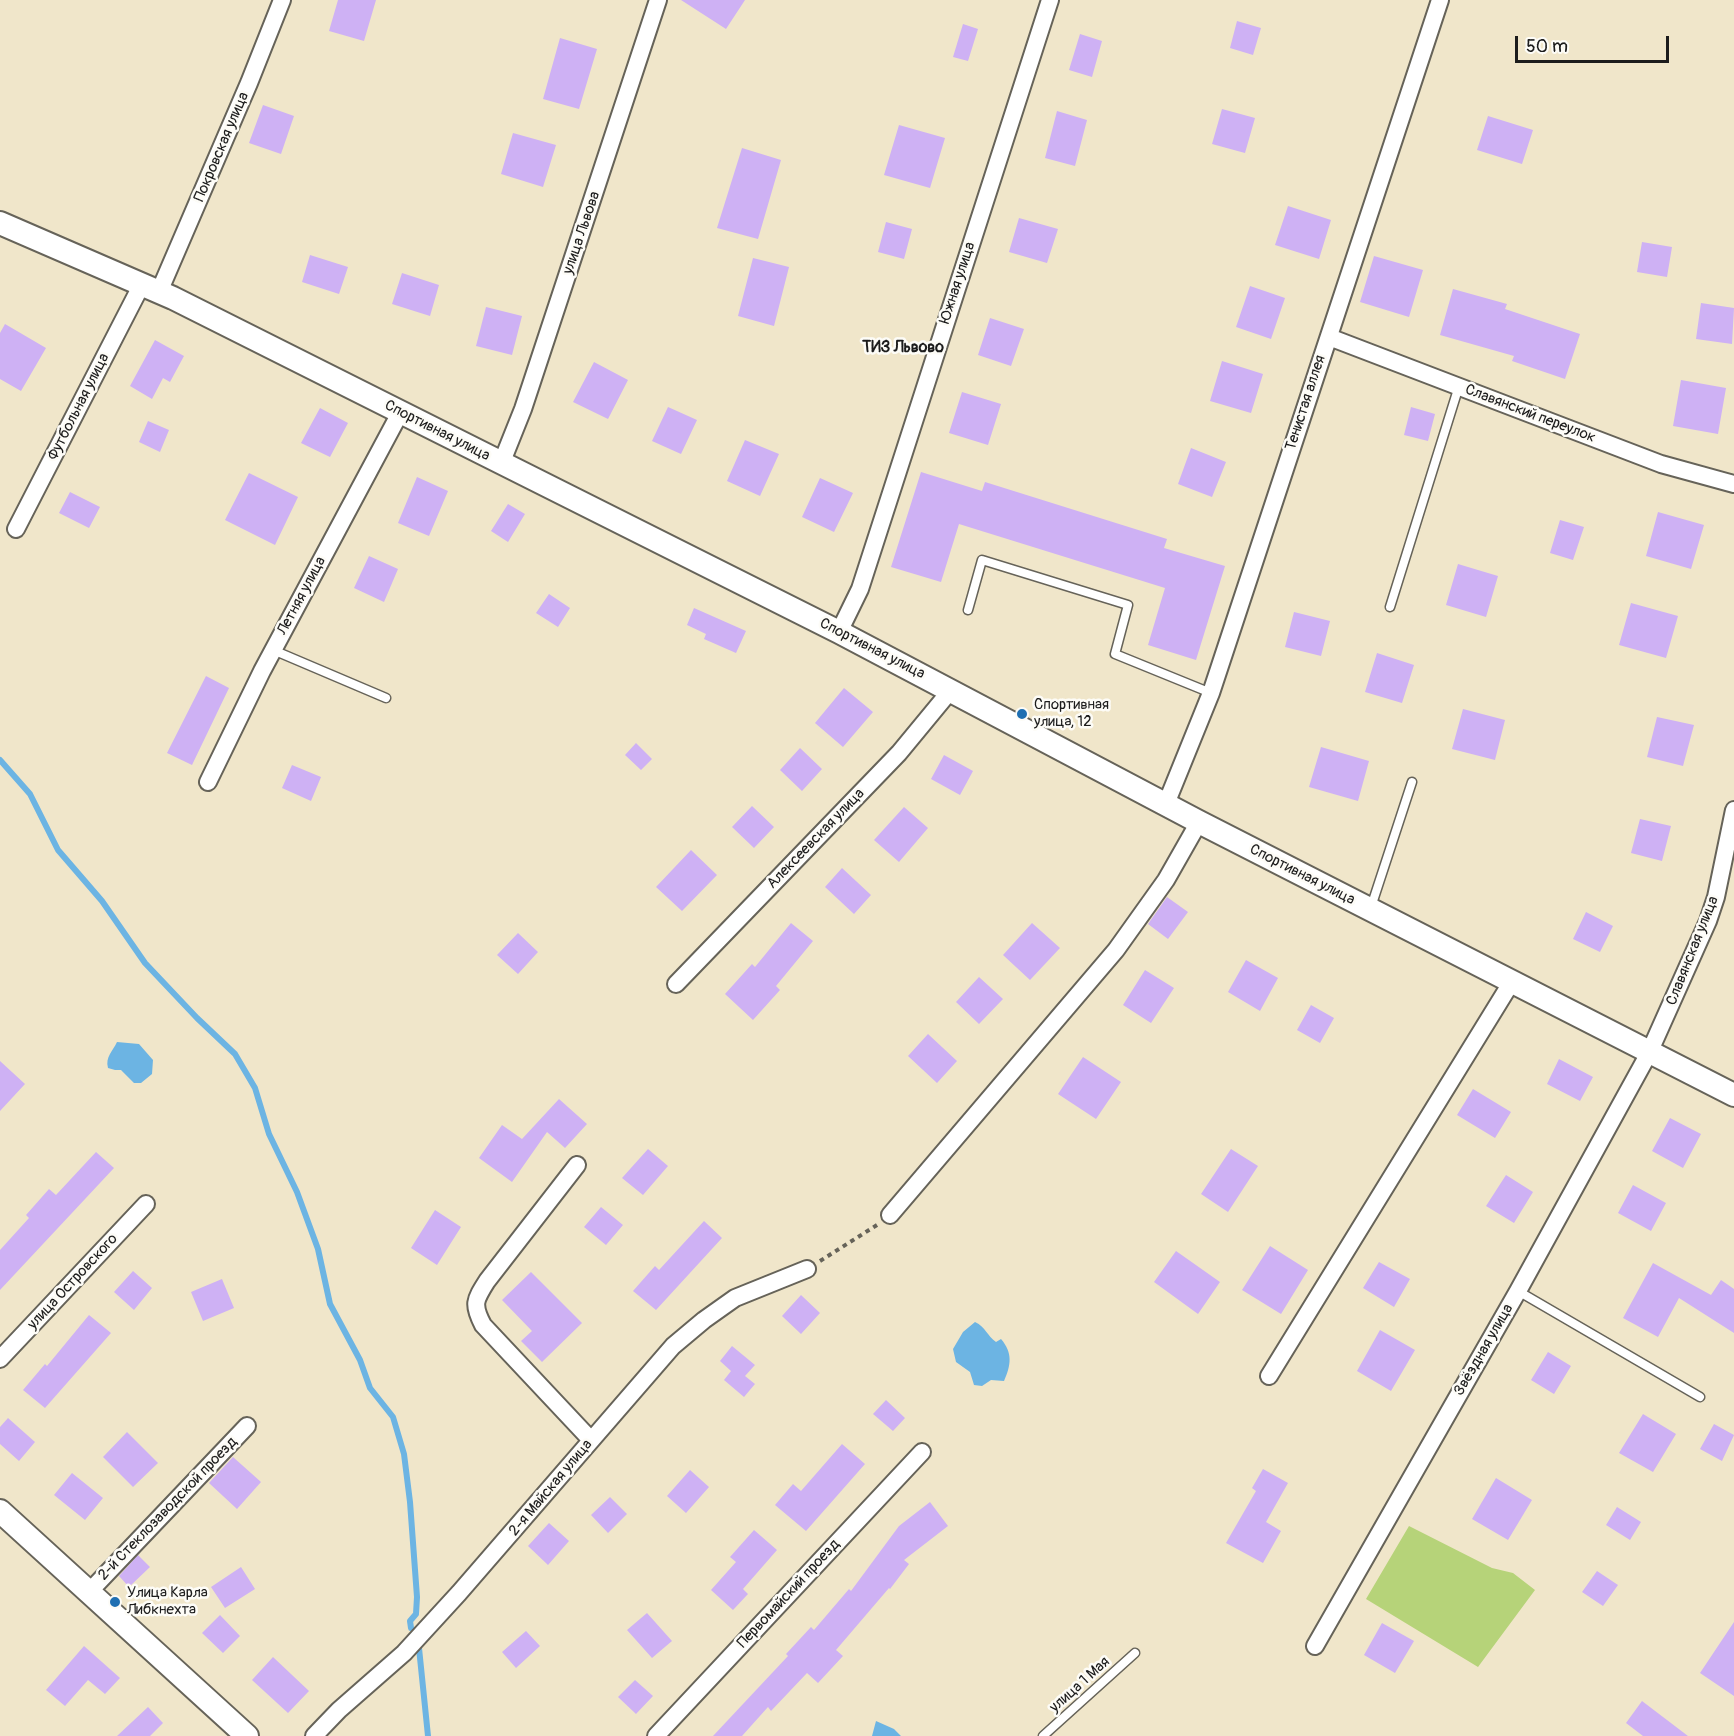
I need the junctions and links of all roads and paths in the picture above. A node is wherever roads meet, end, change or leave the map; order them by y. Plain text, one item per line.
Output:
1 (658, 0) edge
2 (1050, 0) edge
3 (1440, 0) edge
4 (278, 2) edge
5 (0, 223) edge
6 (151, 288) junction
7 (1329, 337) junction
8 (1459, 386) junction
9 (400, 412) junction
10 (501, 464) junction
11 (1734, 484) edge
12 (16, 529) dead end
13 (1390, 607) dead end
14 (968, 610) dead end
15 (839, 632) junction
16 (273, 650) junction
17 (951, 690) junction
18 (1210, 693) junction
19 (386, 698) dead end
20 (208, 782) dead end
21 (1412, 782) dead end
22 (1166, 804) junction
23 (1734, 810) edge
24 (1199, 822) junction
25 (1732, 831) edge
26 (1370, 910) junction
27 (1511, 982) junction
28 (676, 984) dead end
29 (1649, 1053) junction
30 (1734, 1095) edge
31 (577, 1165) dead end
32 (146, 1204) dead end
33 (890, 1215) joint
34 (807, 1269) joint
35 (1518, 1292) junction
36 (0, 1359) edge
37 (1269, 1376) dead end
38 (1700, 1397) dead end
39 (247, 1426) dead end
40 (591, 1440) junction
41 (922, 1452) dead end
42 (0, 1511) edge
43 (89, 1592) junction
44 (1315, 1646) dead end
45 (1135, 1653) dead end
46 (247, 1736) edge
47 (314, 1736) edge
48 (656, 1736) edge
49 (1043, 1736) edge

1 - 10 street, улица Львова
2 - 15 street, Южная улица
3 - 7 street, Тенистая аллея
4 - 6 street, Покровская улица
5 - 6 street, Спортивная улица
6 - 9 street, Спортивная улица
6 - 12 street, Футбольная улица
7 - 8 street, Славянский переулок
7 - 18 street, Тенистая аллея
8 - 11 street, Славянский переулок
8 - 13 lane
9 - 10 street, Спортивная улица
9 - 16 street, Летняя улица
10 - 15 street, Спортивная улица
14 - 18 lane
15 - 17 street, Спортивная улица
16 - 19 lane
16 - 20 street, Летняя улица
17 - 22 street, Спортивная улица
17 - 28 street, Алексеевская улица
18 - 22 street, Тенистая аллея
21 - 26 lane
22 - 24 street, Спортивная улица
23 - 25 street, Славянская улица
24 - 26 street, Спортивная улица
24 - 33 street
25 - 29 street, Славянская улица
26 - 27 street, Спортивная улица
27 - 29 street, Спортивная улица
27 - 37 street
29 - 30 street, Спортивная улица
29 - 35 street, Звёздная улица
31 - 40 street
32 - 36 street, улица Островского
33 - 34 path
34 - 40 street, 2-я Майская улица
35 - 38 lane
35 - 44 street, Звёздная улица
39 - 43 street, 2-й Стеклозаводской проезд
40 - 47 street, 2-я Майская улица
41 - 48 street, Первомайский проезд
42 - 43 street
43 - 46 street
45 - 49 lane, улица 1 Мая

